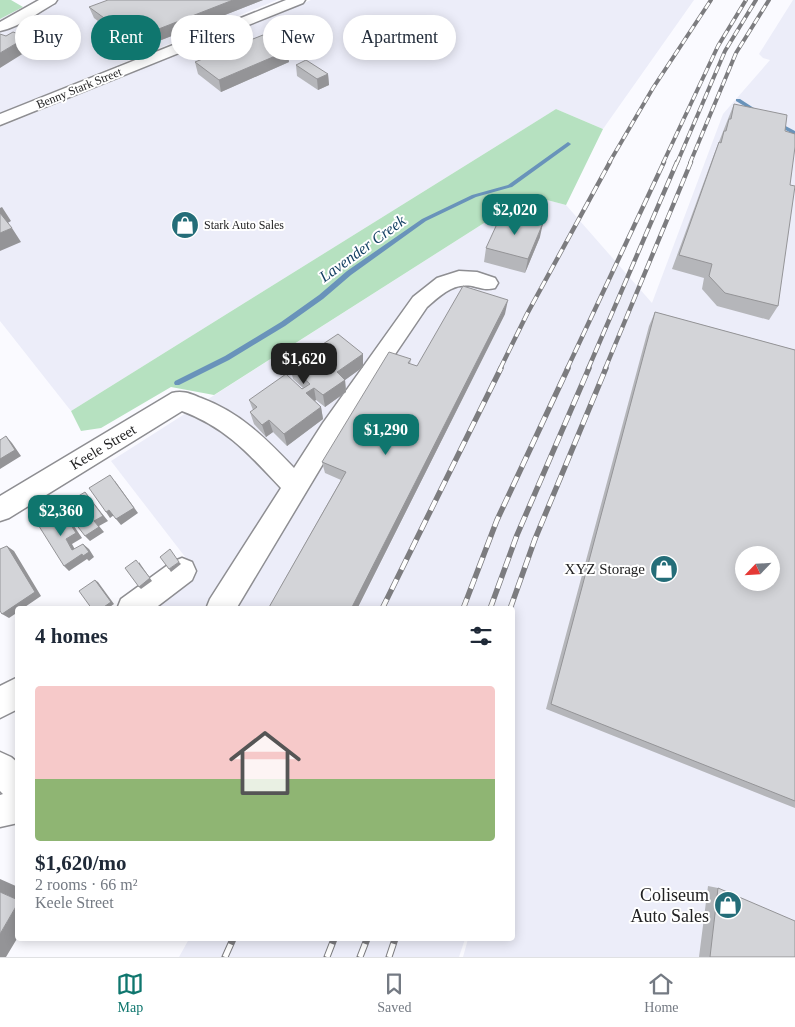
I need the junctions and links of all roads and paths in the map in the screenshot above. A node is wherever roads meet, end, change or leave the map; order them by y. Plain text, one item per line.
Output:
1 (50, 0) edge
2 (298, 0) edge
3 (0, 27) edge
4 (0, 120) edge
5 (488, 283) dead end
6 (296, 486) junction
7 (0, 510) edge
8 (182, 571) dead end
9 (135, 606) edge
10 (222, 606) edge
11 (15, 694) edge
12 (0, 703) edge
13 (0, 768) edge
14 (15, 783) edge
15 (15, 807) edge
16 (0, 811) edge

1 - 3 street
2 - 4 street, Benny Stark Street
5 - 6 street
6 - 7 street, Keele Street
6 - 10 street
8 - 9 street
11 - 12 street
13 - 14 street
15 - 16 street

